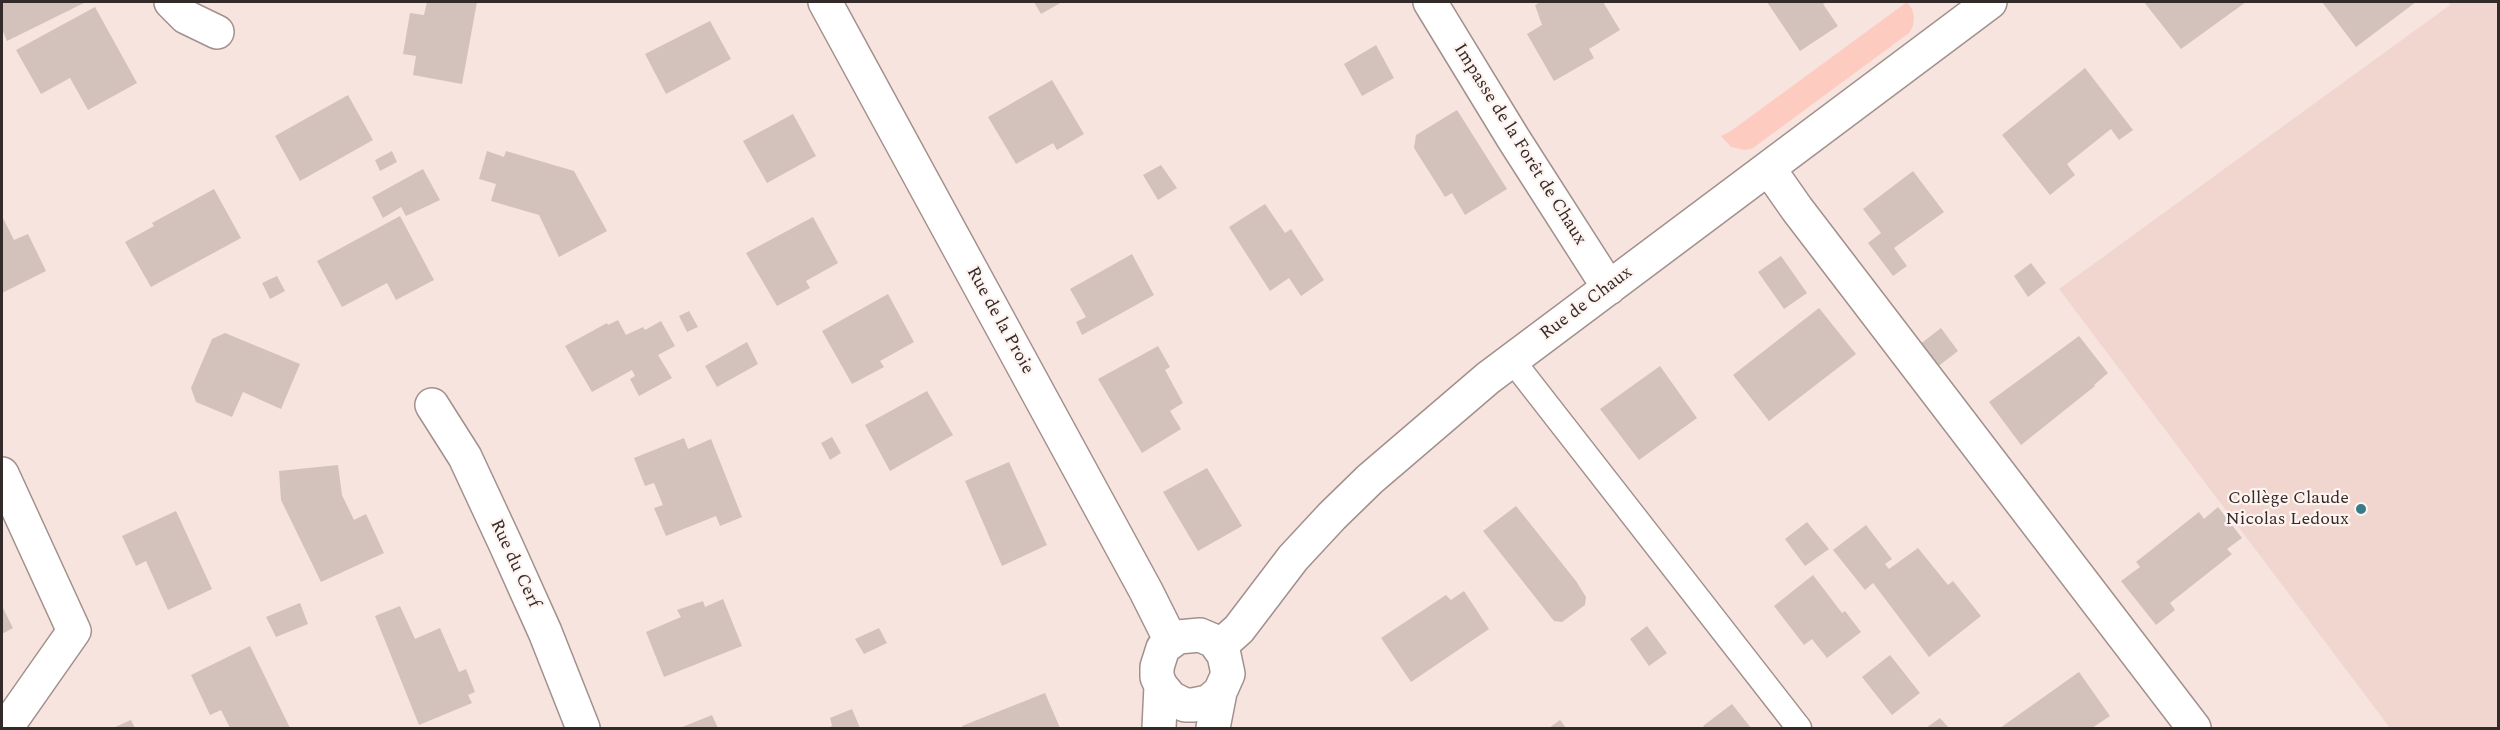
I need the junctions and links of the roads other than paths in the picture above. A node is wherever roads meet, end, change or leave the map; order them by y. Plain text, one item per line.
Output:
1 (171, 2) edge
2 (825, 2) edge
3 (1430, 2) edge
4 (1990, 2) edge
5 (217, 32) dead end
6 (1769, 168) junction
7 (1609, 288) junction
8 (1512, 360) junction
9 (432, 405) dead end
10 (2, 474) edge
11 (1171, 641) junction
12 (1219, 647) junction
13 (1161, 686) junction
14 (1220, 692) junction
15 (6, 729) edge
16 (583, 729) edge
17 (1158, 729) edge
18 (1213, 729) edge
19 (1799, 729) edge
20 (2194, 729) edge

1 - 5 street
2 - 11 street, Rue de la Proie
3 - 7 street, Impasse de la Forêt de Chaux
4 - 6 street, Rue de Chaux
6 - 7 street, Rue de Chaux
6 - 20 street
7 - 8 street, Rue de Chaux
8 - 12 street, Rue de Chaux
8 - 19 lane
9 - 16 street, Rue du Cerf
10 - 15 street
11 - 12 street
11 - 13 street
12 - 14 street
13 - 14 street
13 - 17 street
14 - 18 street

